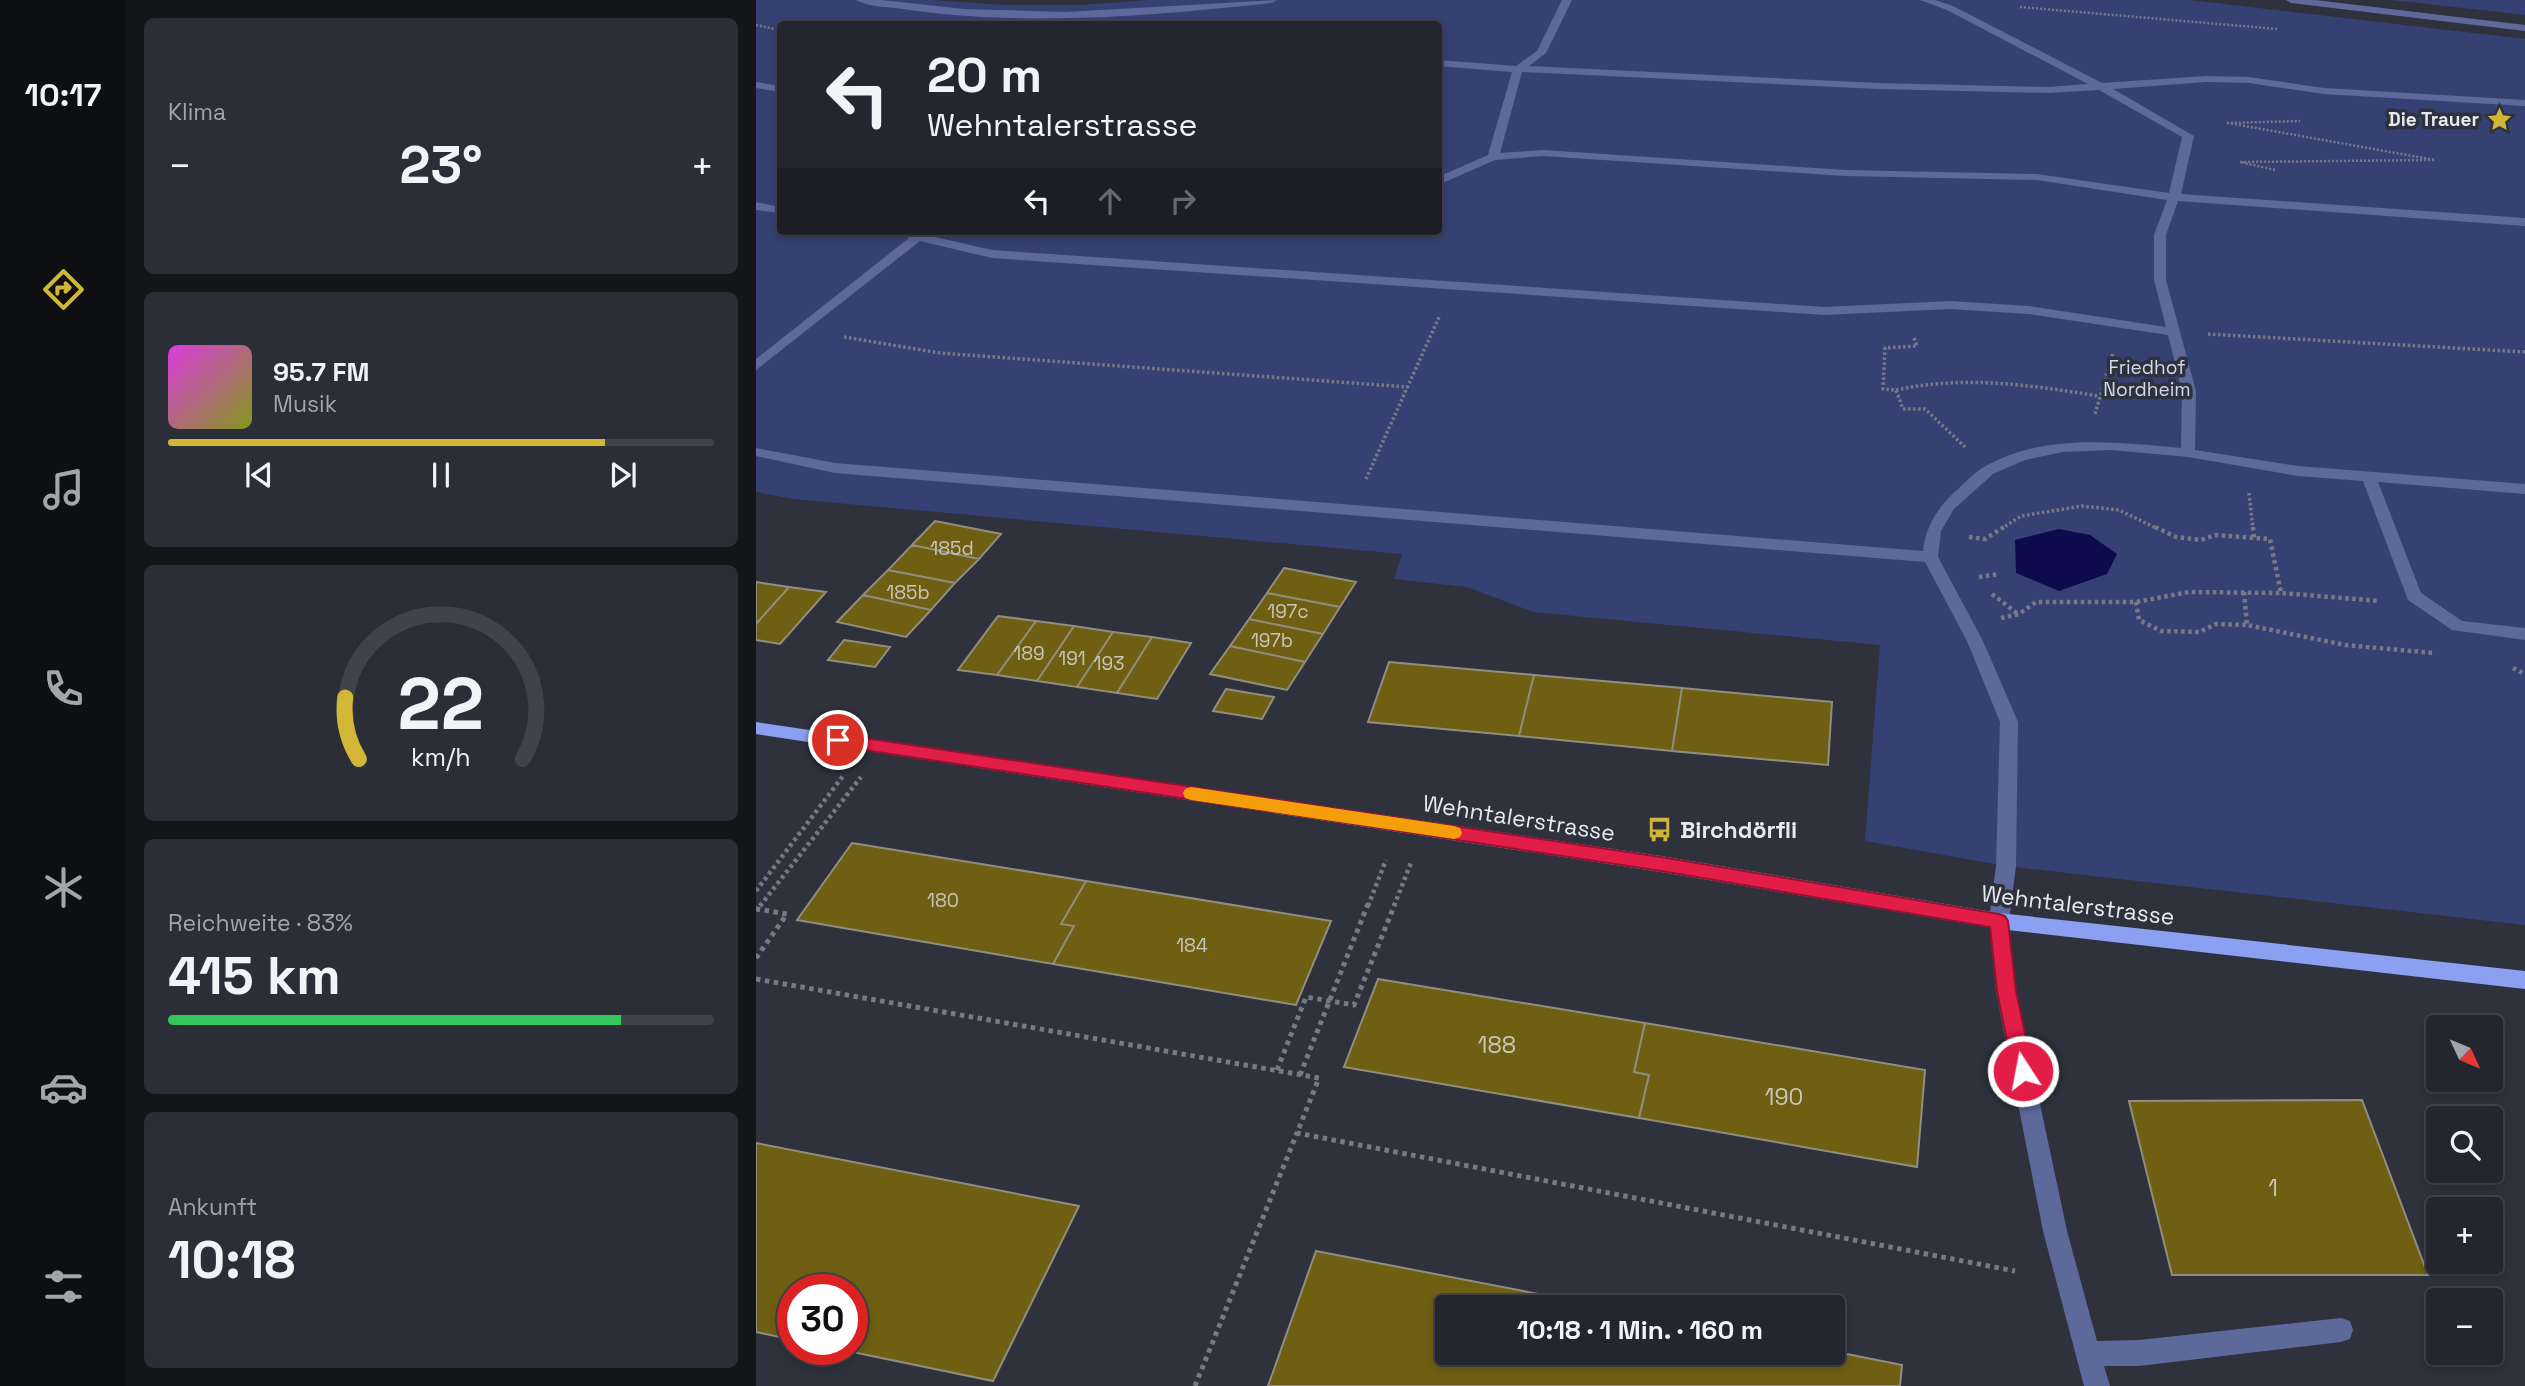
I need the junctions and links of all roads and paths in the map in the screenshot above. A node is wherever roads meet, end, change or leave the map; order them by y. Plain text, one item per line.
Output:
1 (861, 0) edge
2 (1272, 0) edge
3 (1567, 0) edge
4 (1925, 0) edge
5 (2291, 0) edge
6 (2311, 1) edge
7 (1950, 8) junction
8 (756, 25) edge
9 (2525, 28) edge
10 (777, 29) edge
11 (2287, 30) dead end
12 (1442, 63) edge
13 (1518, 69) junction
14 (756, 85) edge
15 (777, 88) edge
16 (2104, 88) junction
17 (2525, 103) edge
18 (2309, 121) dead end
19 (1493, 157) junction
20 (2278, 171) dead end
21 (1442, 180) edge
22 (2174, 197) junction
23 (756, 206) edge
24 (777, 210) edge
25 (2525, 222) edge
26 (912, 235) edge
27 (928, 235) edge
28 (918, 237) junction
29 (1454, 286) junction
30 (802, 329) junction
31 (2172, 332) junction
32 (1913, 334) dead end
33 (2106, 349) dead end
34 (2525, 352) edge
35 (756, 366) edge
36 (1408, 387) junction
37 (1896, 390) junction
38 (2098, 396) junction
39 (2100, 446) junction
40 (756, 452) edge
41 (2188, 453) junction
42 (2245, 462) junction
43 (1988, 471) junction
44 (2369, 477) junction
45 (2525, 489) edge
46 (1352, 509) junction
47 (1933, 531) junction
48 (2254, 538) junction
49 (1930, 557) junction
50 (1999, 574) dead end
51 (1972, 579) dead end
52 (2244, 592) junction
53 (2281, 593) junction
54 (2136, 602) junction
55 (2428, 605) junction
56 (2248, 625) junction
57 (1965, 626) junction
58 (2525, 634) edge
59 (2441, 654) dead end
60 (2505, 664) dead end
61 (2525, 674) edge
62 (756, 728) edge
63 (844, 775) dead end
64 (861, 777) dead end
65 (1385, 860) dead end
66 (1411, 863) dead end
67 (756, 891) edge
68 (756, 910) edge
69 (1999, 921) junction
70 (756, 958) edge
71 (756, 979) edge
72 (2525, 980) edge
73 (1329, 1000) junction
74 (1277, 1070) junction
75 (1300, 1075) junction
76 (1297, 1133) junction
77 (2015, 1271) dead end
78 (2341, 1330) dead end
79 (2088, 1354) junction
80 (1195, 1386) edge
81 (2097, 1386) edge

1 - 2 street
3 - 13 street
4 - 7 street
5 - 6 street
6 - 9 street
7 - 11 path
7 - 16 street
8 - 10 path
12 - 13 street
13 - 16 street
13 - 19 street
14 - 15 street
16 - 17 street
16 - 22 street
18 - 20 path
19 - 21 street
19 - 22 street
22 - 25 street
22 - 31 street
23 - 24 street
26 - 28 street
27 - 28 street
28 - 29 street
28 - 30 street
29 - 31 street
29 - 36 path
30 - 35 street
30 - 36 path
31 - 34 path
31 - 41 street
32 - 37 path
33 - 38 path
36 - 46 path
37 - 38 path
37 - 43 path
38 - 39 path
39 - 41 street
39 - 43 street
40 - 46 street
41 - 42 street
42 - 44 street
42 - 48 path
43 - 47 street
44 - 45 street
44 - 55 street
46 - 49 street
47 - 48 path
47 - 49 street
48 - 53 path
49 - 57 street
50 - 51 path
52 - 53 path
52 - 54 path
52 - 56 path
53 - 55 path
54 - 56 path
54 - 57 path
55 - 58 street
56 - 59 path
57 - 69 street
60 - 61 path
62 - 69 main road, Wehntalerstrasse
63 - 67 path
64 - 68 path
65 - 73 path
66 - 73 path
68 - 70 path
69 - 72 main road, Wehntalerstrasse
69 - 79 street
71 - 74 path
73 - 74 path
73 - 75 path
74 - 75 path
75 - 76 path
76 - 77 path
76 - 80 path
78 - 79 street
79 - 81 street

